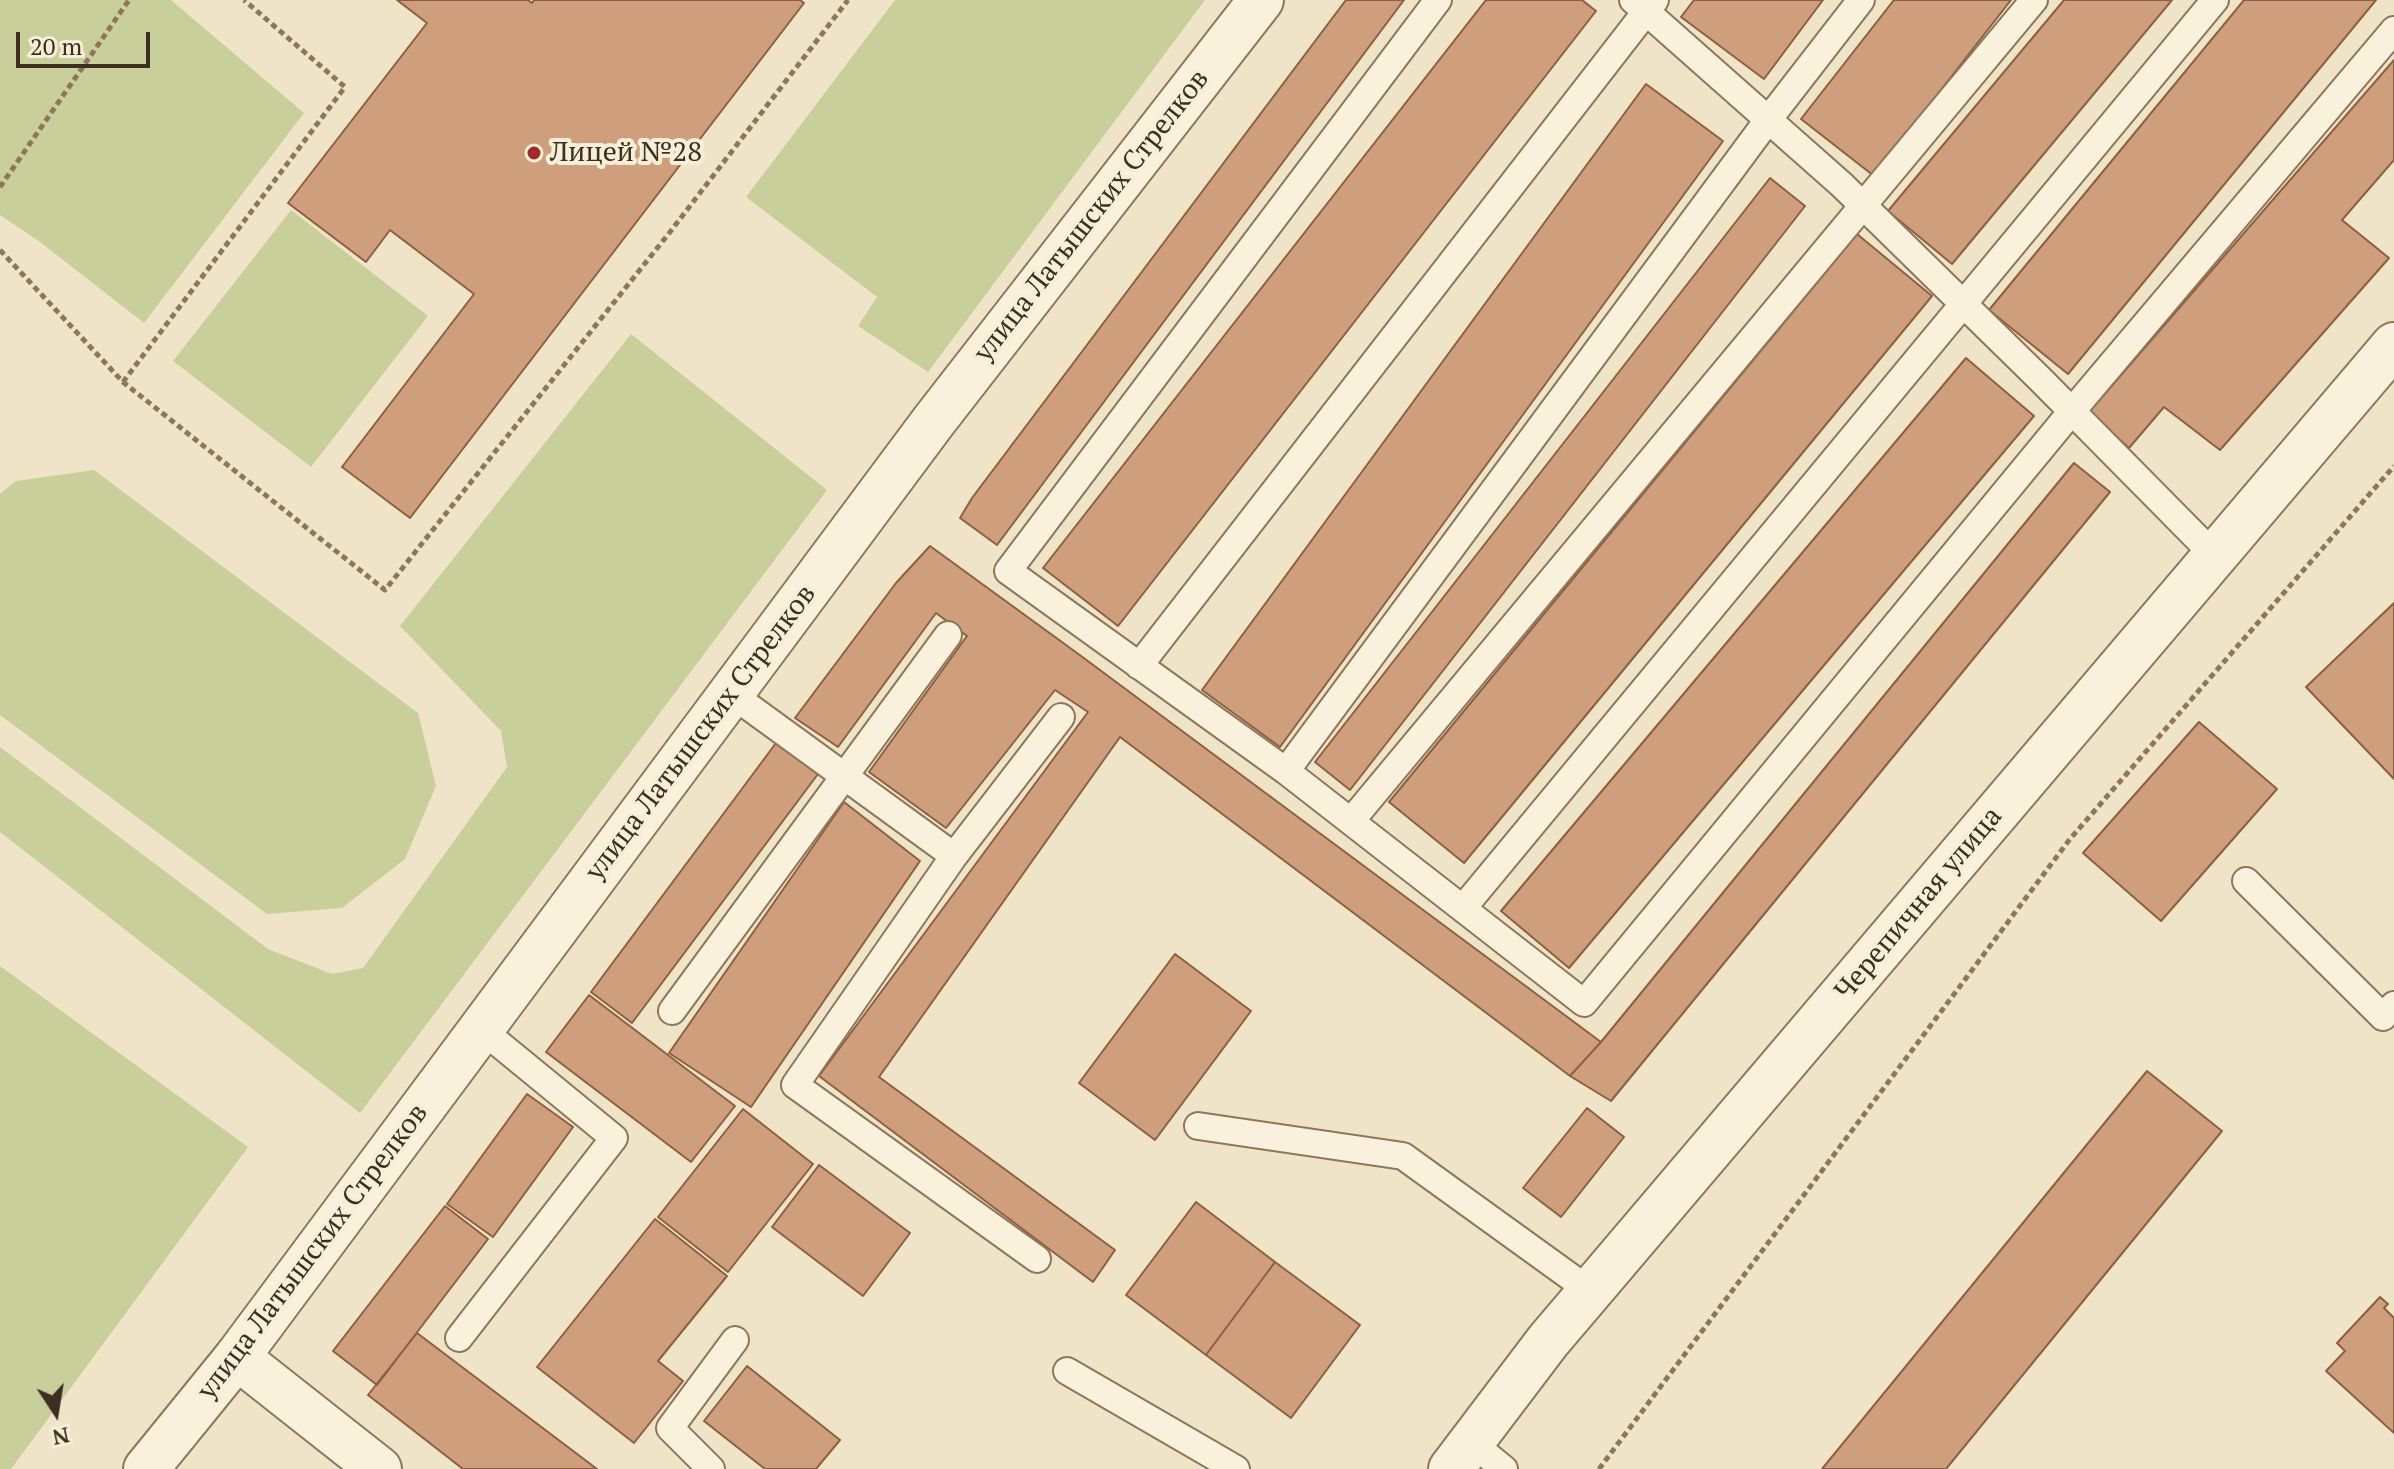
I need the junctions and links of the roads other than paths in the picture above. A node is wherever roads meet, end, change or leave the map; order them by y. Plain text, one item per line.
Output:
1 (1261, 0) edge
2 (1438, 0) edge
3 (1861, 0) edge
4 (2034, 0) edge
5 (2215, 0) edge
6 (1645, 4) edge
7 (2394, 30) edge
8 (1768, 120) junction
9 (1863, 206) junction
10 (1963, 303) junction
11 (2394, 345) edge
12 (2072, 411) junction
13 (2215, 556) junction
14 (948, 635) dead end
15 (1139, 666) junction
16 (730, 693) junction
17 (1061, 717) dead end
18 (1286, 771) junction
19 (844, 776) junction
20 (1351, 821) junction
21 (954, 856) junction
22 (2246, 881) dead end
23 (1463, 908) junction
24 (2394, 1005) edge
25 (672, 1011) dead end
26 (481, 1029) junction
27 (1198, 1126) dead end
28 (1037, 1259) dead end
29 (1590, 1291) junction
30 (459, 1338) dead end
31 (735, 1340) dead end
32 (237, 1357) junction
33 (1067, 1371) dead end
34 (1476, 1460) edge
35 (146, 1469) edge
36 (379, 1469) edge
37 (711, 1469) edge
38 (1236, 1469) edge

1 - 16 street, улица Латышских Стрелков
2 - 15 lane
3 - 8 lane
4 - 9 lane
5 - 10 lane
6 - 8 lane
6 - 15 lane
7 - 12 lane
8 - 9 lane
8 - 18 lane
9 - 10 lane
9 - 20 lane
10 - 12 lane
10 - 23 lane
11 - 13 street, Черепичная улица
12 - 13 lane
12 - 23 lane
13 - 29 street, Черепичная улица
14 - 19 lane
15 - 18 lane
16 - 19 lane
16 - 26 street, улица Латышских Стрелков
17 - 21 lane
18 - 20 lane
19 - 21 lane
19 - 25 lane
20 - 23 lane
21 - 28 lane
22 - 24 lane
26 - 30 lane
26 - 32 street, улица Латышских Стрелков
27 - 29 lane
29 - 34 street, Черепичная улица
31 - 37 lane
32 - 35 street, улица Латышских Стрелков
32 - 36 street
33 - 38 lane

